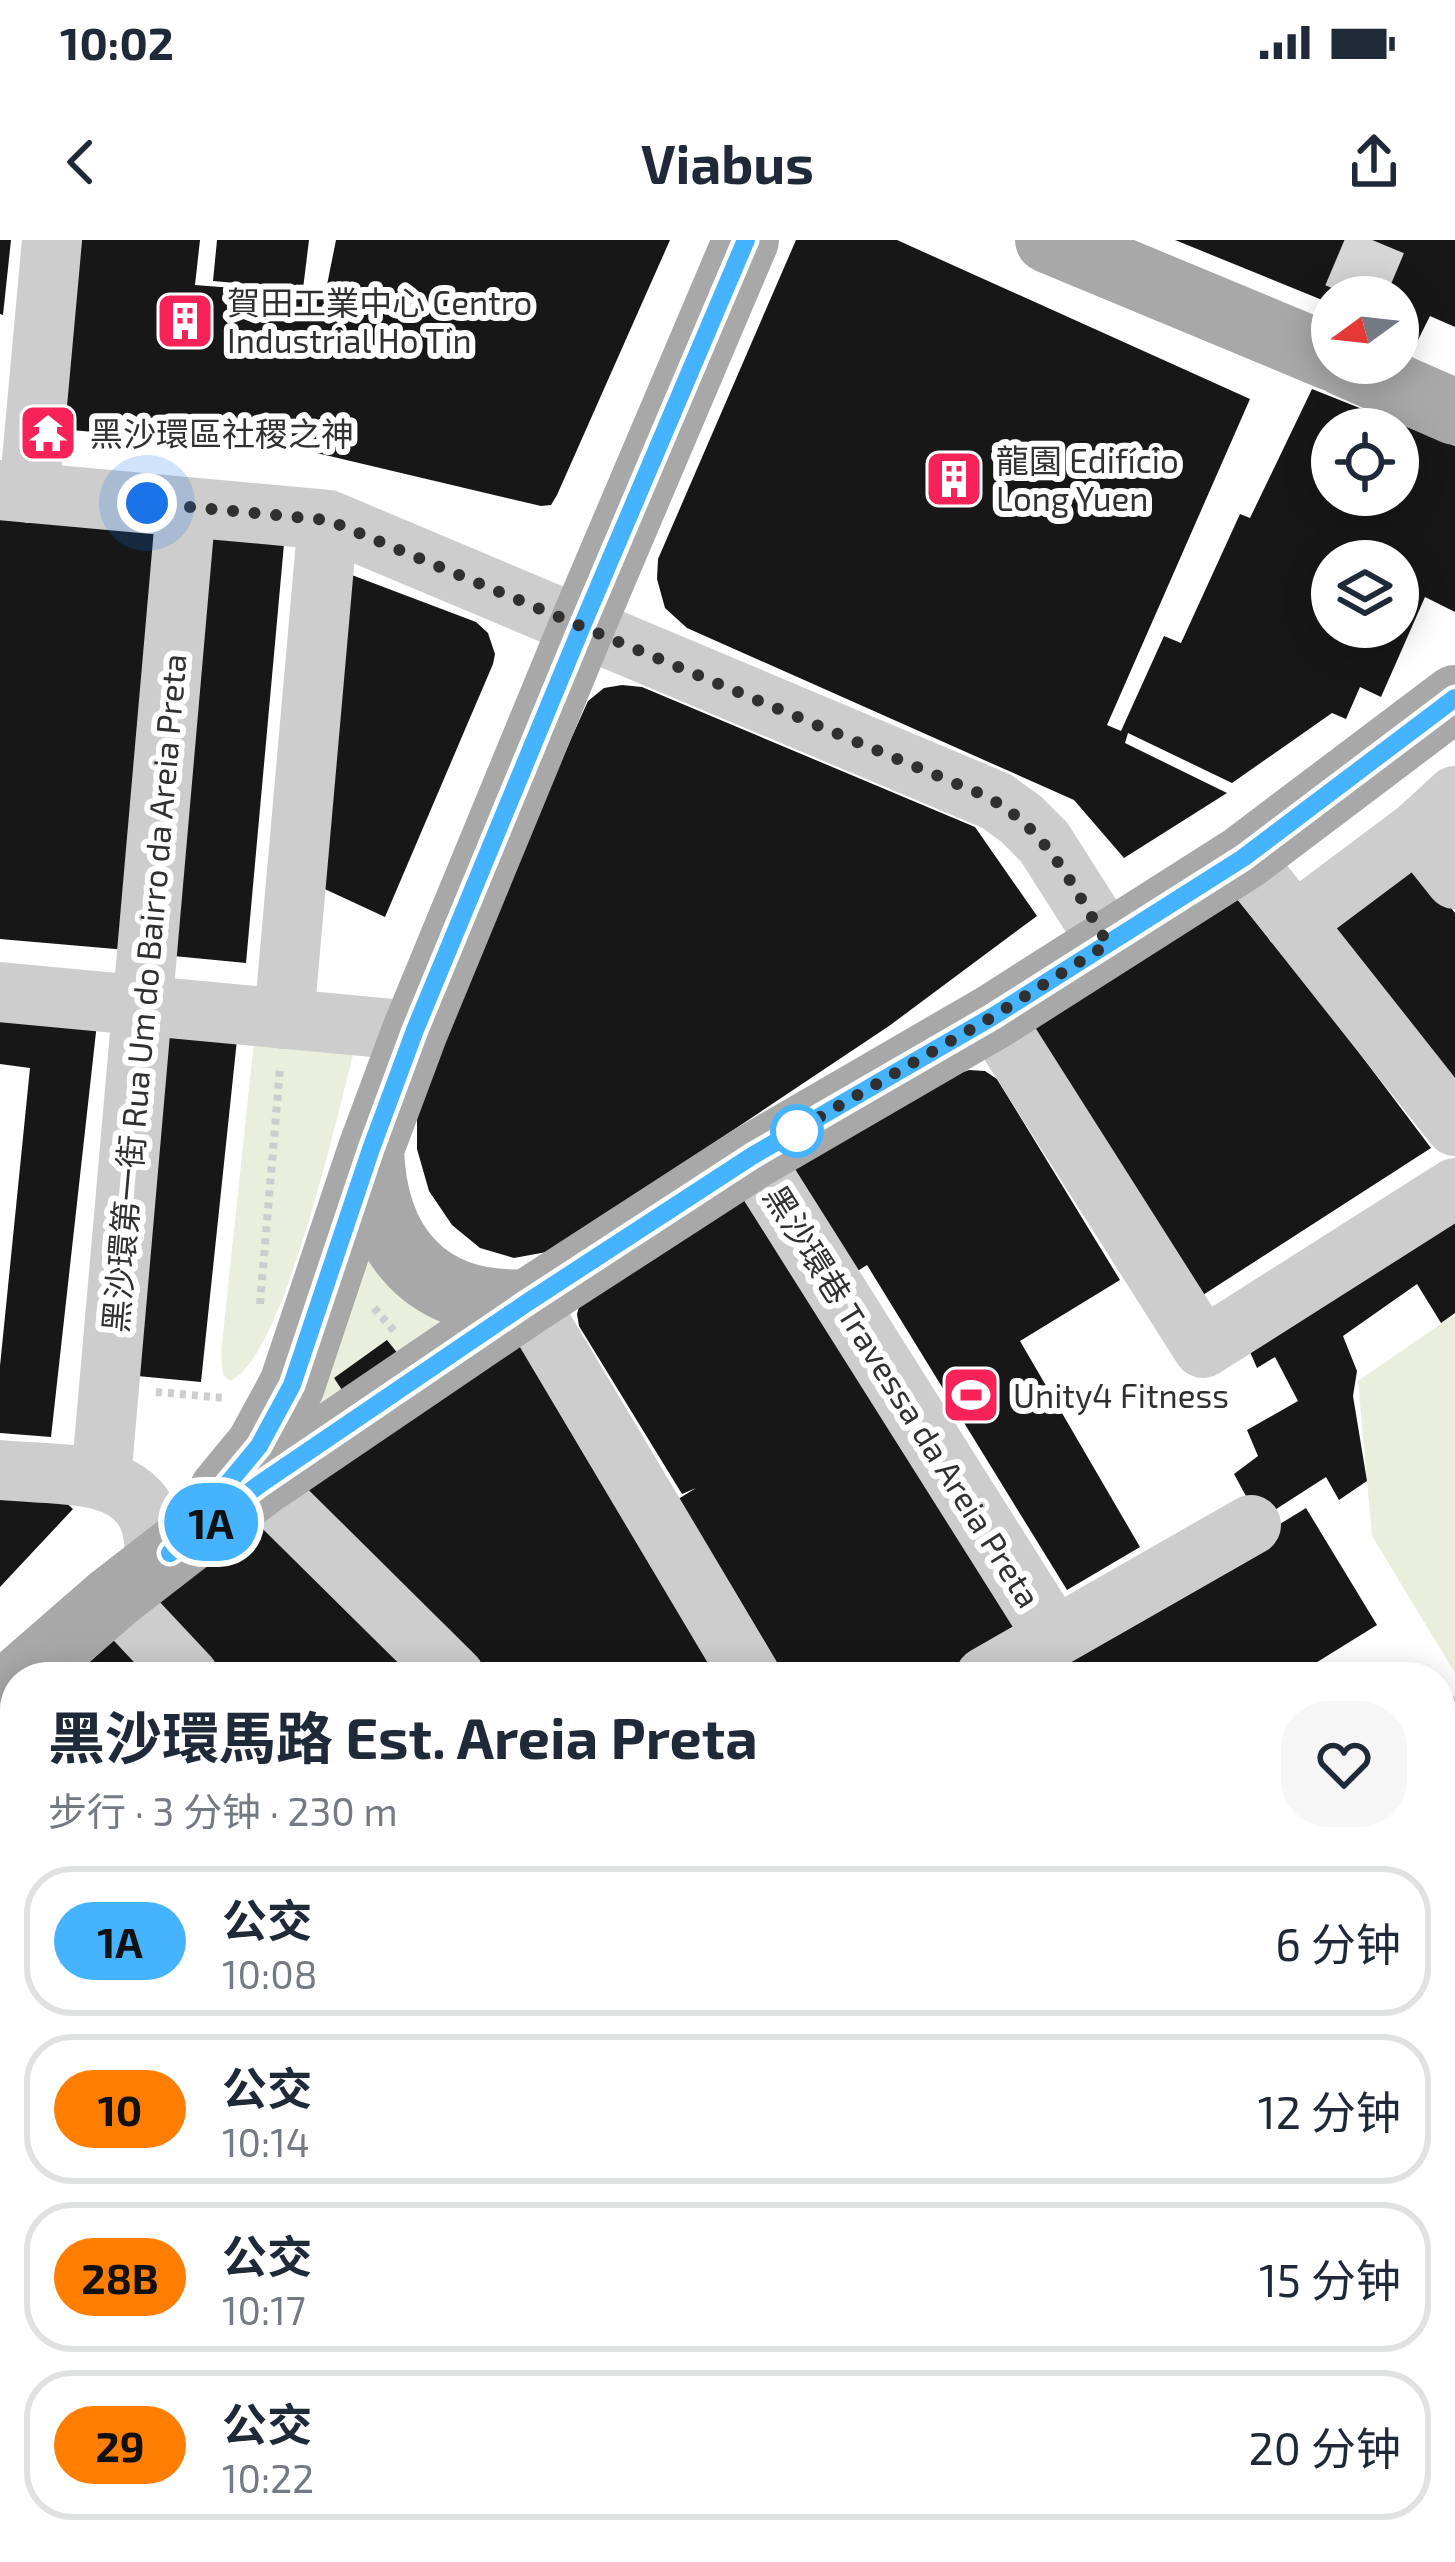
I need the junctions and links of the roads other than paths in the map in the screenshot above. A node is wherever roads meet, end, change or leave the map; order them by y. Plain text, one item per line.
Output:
1 (52, 240) edge
2 (746, 240) edge
3 (1048, 240) edge
4 (1311, 347) edge
5 (1394, 384) edge
6 (1455, 412) edge
7 (15, 491) edge
8 (186, 507) junction
9 (328, 520) junction
10 (582, 626) junction
11 (1455, 698) edge
12 (1436, 813) edge
13 (1243, 858) junction
14 (1455, 879) edge
15 (1294, 923) junction
16 (1108, 944) junction
17 (0, 992) edge
18 (142, 1006) junction
19 (992, 1017) junction
20 (284, 1019) junction
21 (415, 1030) junction
22 (1455, 1126) edge
23 (371, 1149) junction
24 (752, 1156) junction
25 (1455, 1188) edge
26 (528, 1302) junction
27 (0, 1470) edge
28 (236, 1493) junction
29 (1251, 1525) dead end
30 (136, 1539) junction
31 (1054, 1636) junction
32 (34, 1662) edge
33 (183, 1662) edge
34 (437, 1662) edge
35 (742, 1662) edge
36 (1010, 1662) edge

1 - 7 street
2 - 10 main road
3 - 4 main road
5 - 6 main road
7 - 8 street
8 - 9 street
8 - 18 street, 黑沙環第一街 Rua Um do Bairro da Areia Preta
9 - 10 street
9 - 20 street
10 - 16 street
10 - 21 main road
11 - 13 main road
12 - 14 street
12 - 15 street
13 - 15 street
13 - 16 main road
15 - 22 street
16 - 19 main road
17 - 18 street
18 - 20 street
18 - 30 street, 黑沙環第一街 Rua Um do Bairro da Areia Preta
19 - 24 main road
19 - 25 street
20 - 21 street
21 - 23 main road
23 - 26 main road
23 - 28 main road
24 - 26 main road
24 - 31 street, 黑沙環巷 Travessa da Areia Preta
26 - 28 main road
26 - 35 street
27 - 30 street
28 - 30 main road
28 - 34 street
29 - 31 street
30 - 32 main road
30 - 33 street
31 - 36 street

